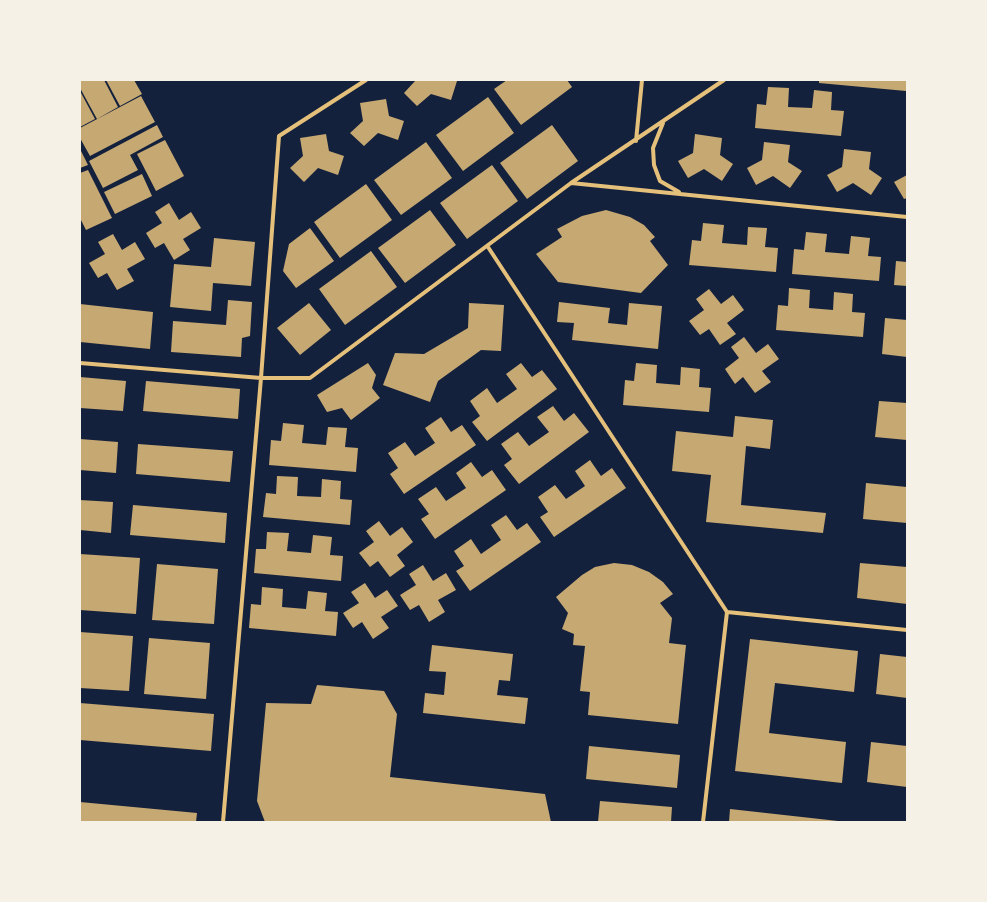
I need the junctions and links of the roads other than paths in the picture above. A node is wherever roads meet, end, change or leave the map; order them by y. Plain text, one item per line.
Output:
1 (366, 80) edge
2 (642, 80) edge
3 (724, 80) edge
4 (663, 122) junction
5 (636, 141) junction
6 (571, 183) junction
7 (681, 193) junction
8 (907, 217) edge
9 (488, 247) junction
10 (80, 363) edge
11 (261, 378) junction
12 (726, 612) junction
13 (907, 630) edge
14 (223, 822) edge
15 (703, 822) edge

1 - 11 street
2 - 5 street
3 - 4 street
4 - 5 street
4 - 7 street
5 - 6 street
6 - 7 street
6 - 9 street
7 - 8 street
9 - 11 street
9 - 12 street
10 - 11 street
11 - 14 street
12 - 13 street
12 - 15 street

